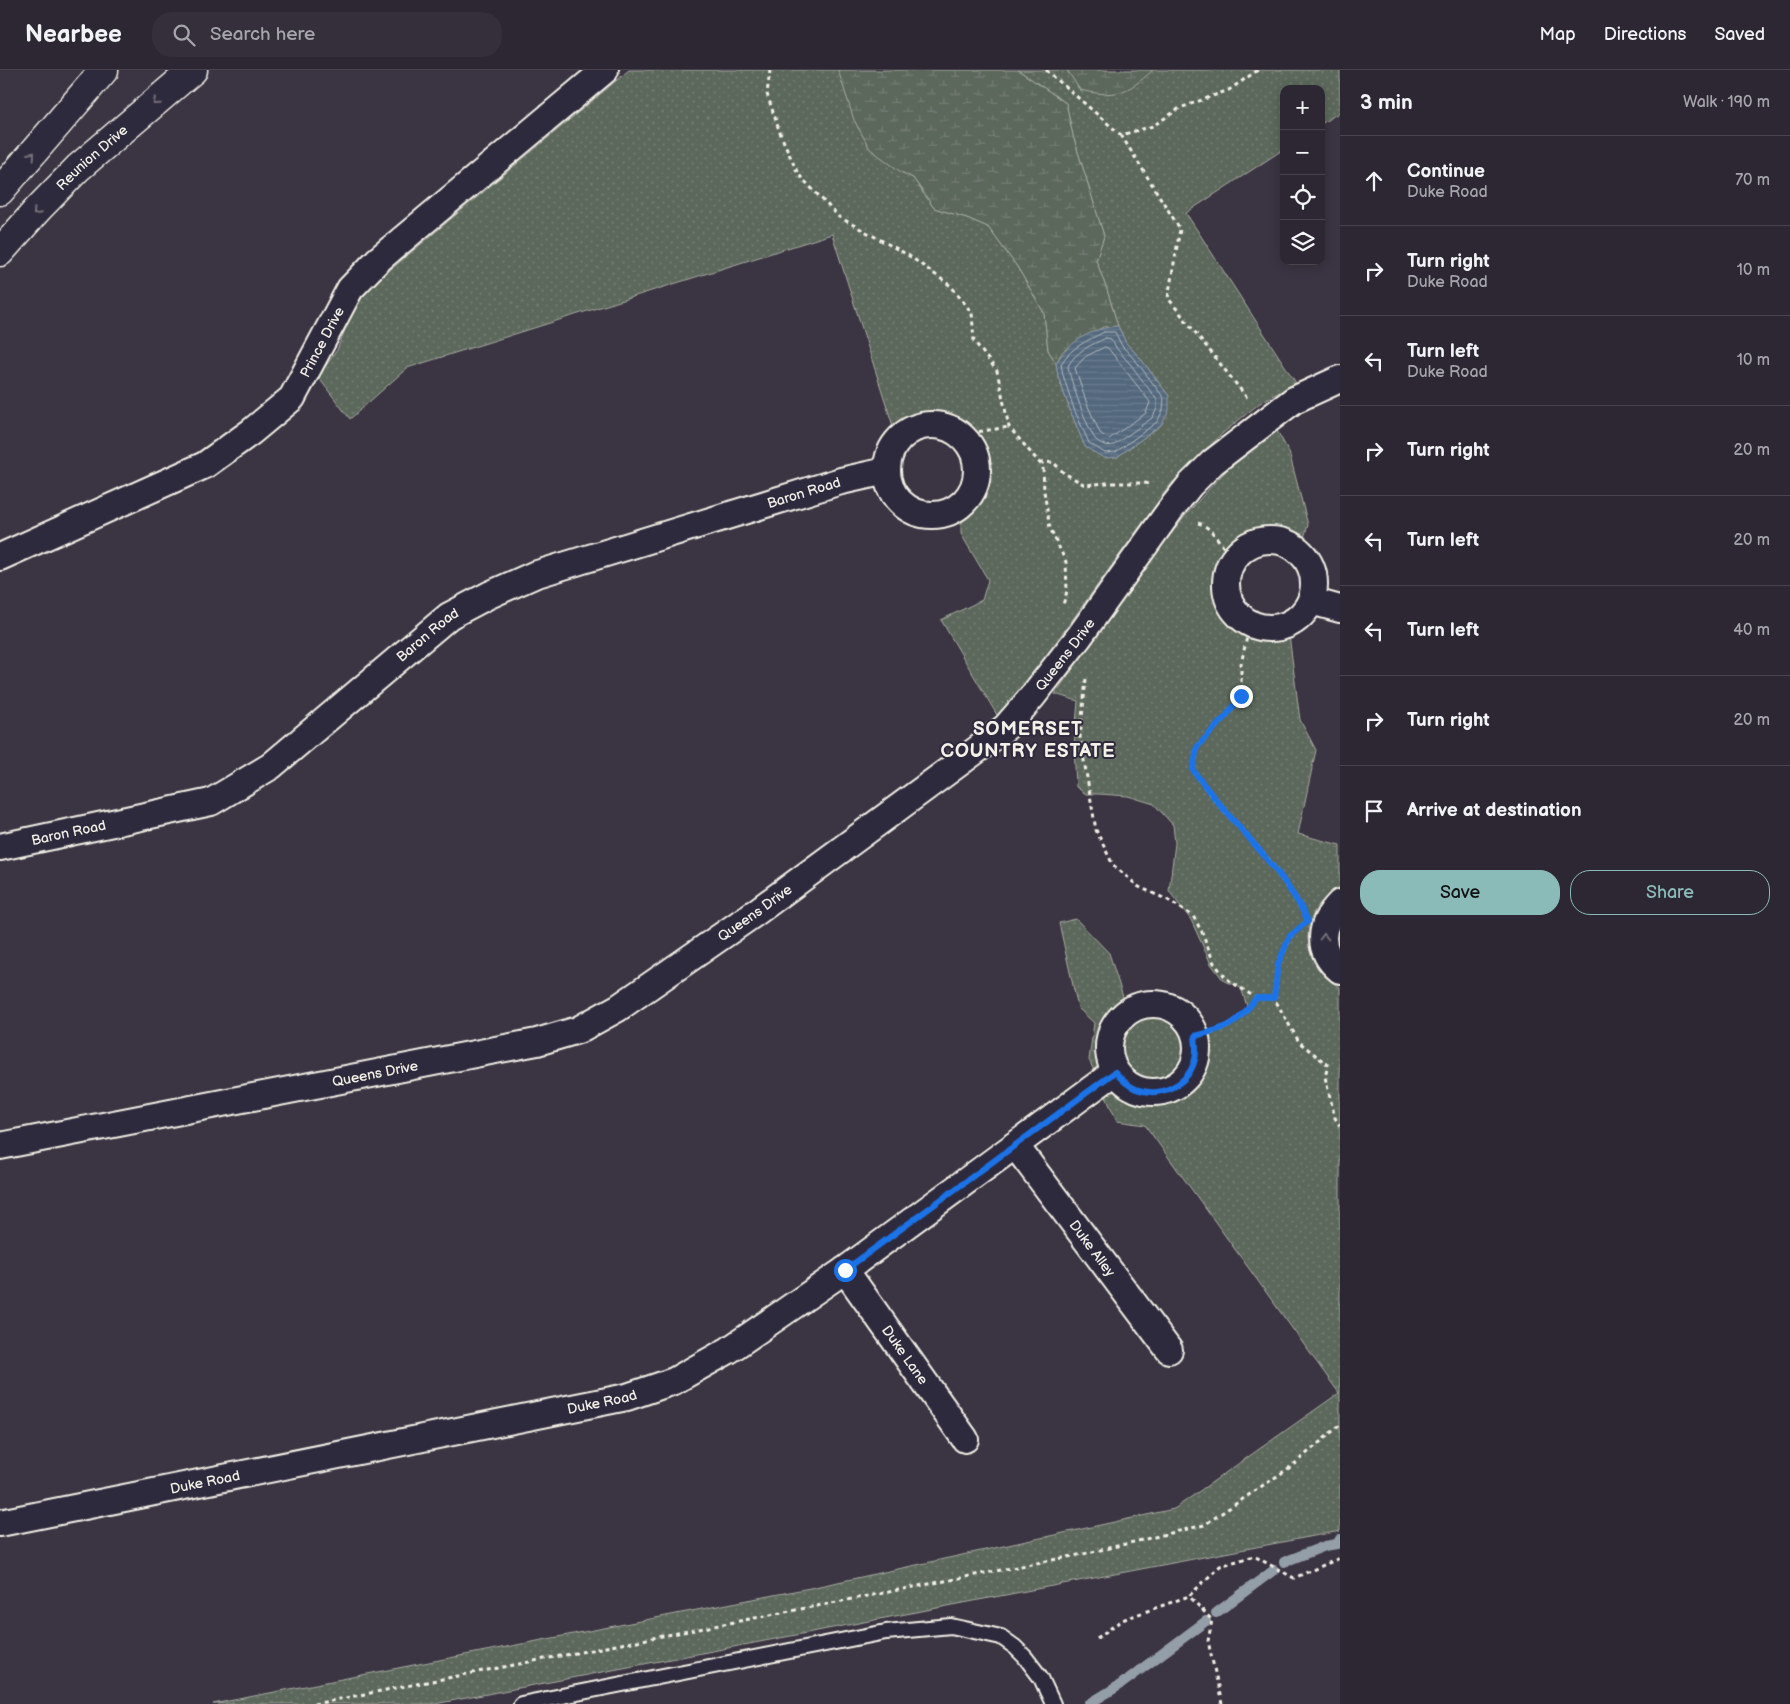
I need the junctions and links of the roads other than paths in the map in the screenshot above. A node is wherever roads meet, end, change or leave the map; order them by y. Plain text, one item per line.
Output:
1 (104, 70) edge
2 (193, 70) edge
3 (605, 70) edge
4 (0, 191) edge
5 (0, 252) edge
6 (1340, 379) edge
7 (886, 471) junction
8 (0, 557) edge
9 (1311, 601) junction
10 (1340, 609) edge
11 (0, 847) edge
12 (1340, 903) edge
13 (1340, 970) edge
14 (1115, 1072) junction
15 (1015, 1145) junction
16 (0, 1146) edge
17 (845, 1270) junction
18 (1169, 1350) dead end
19 (965, 1439) dead end
20 (0, 1523) edge
21 (520, 1704) edge
22 (1053, 1704) edge

4 -> 1 street
2 -> 5 street, Reunion Drive
3 - 8 street, Prince Drive
6 - 16 street, Queens Drive
7 - 7 street
7 - 11 street, Baron Road
9 - 9 street
9 - 10 street
13 -> 12 street
14 - 14 street
14 - 15 street, Duke Road
15 - 17 street, Duke Road
15 - 18 street, Duke Alley
17 - 19 street, Duke Lane
17 - 20 street, Duke Road
21 - 22 lane

